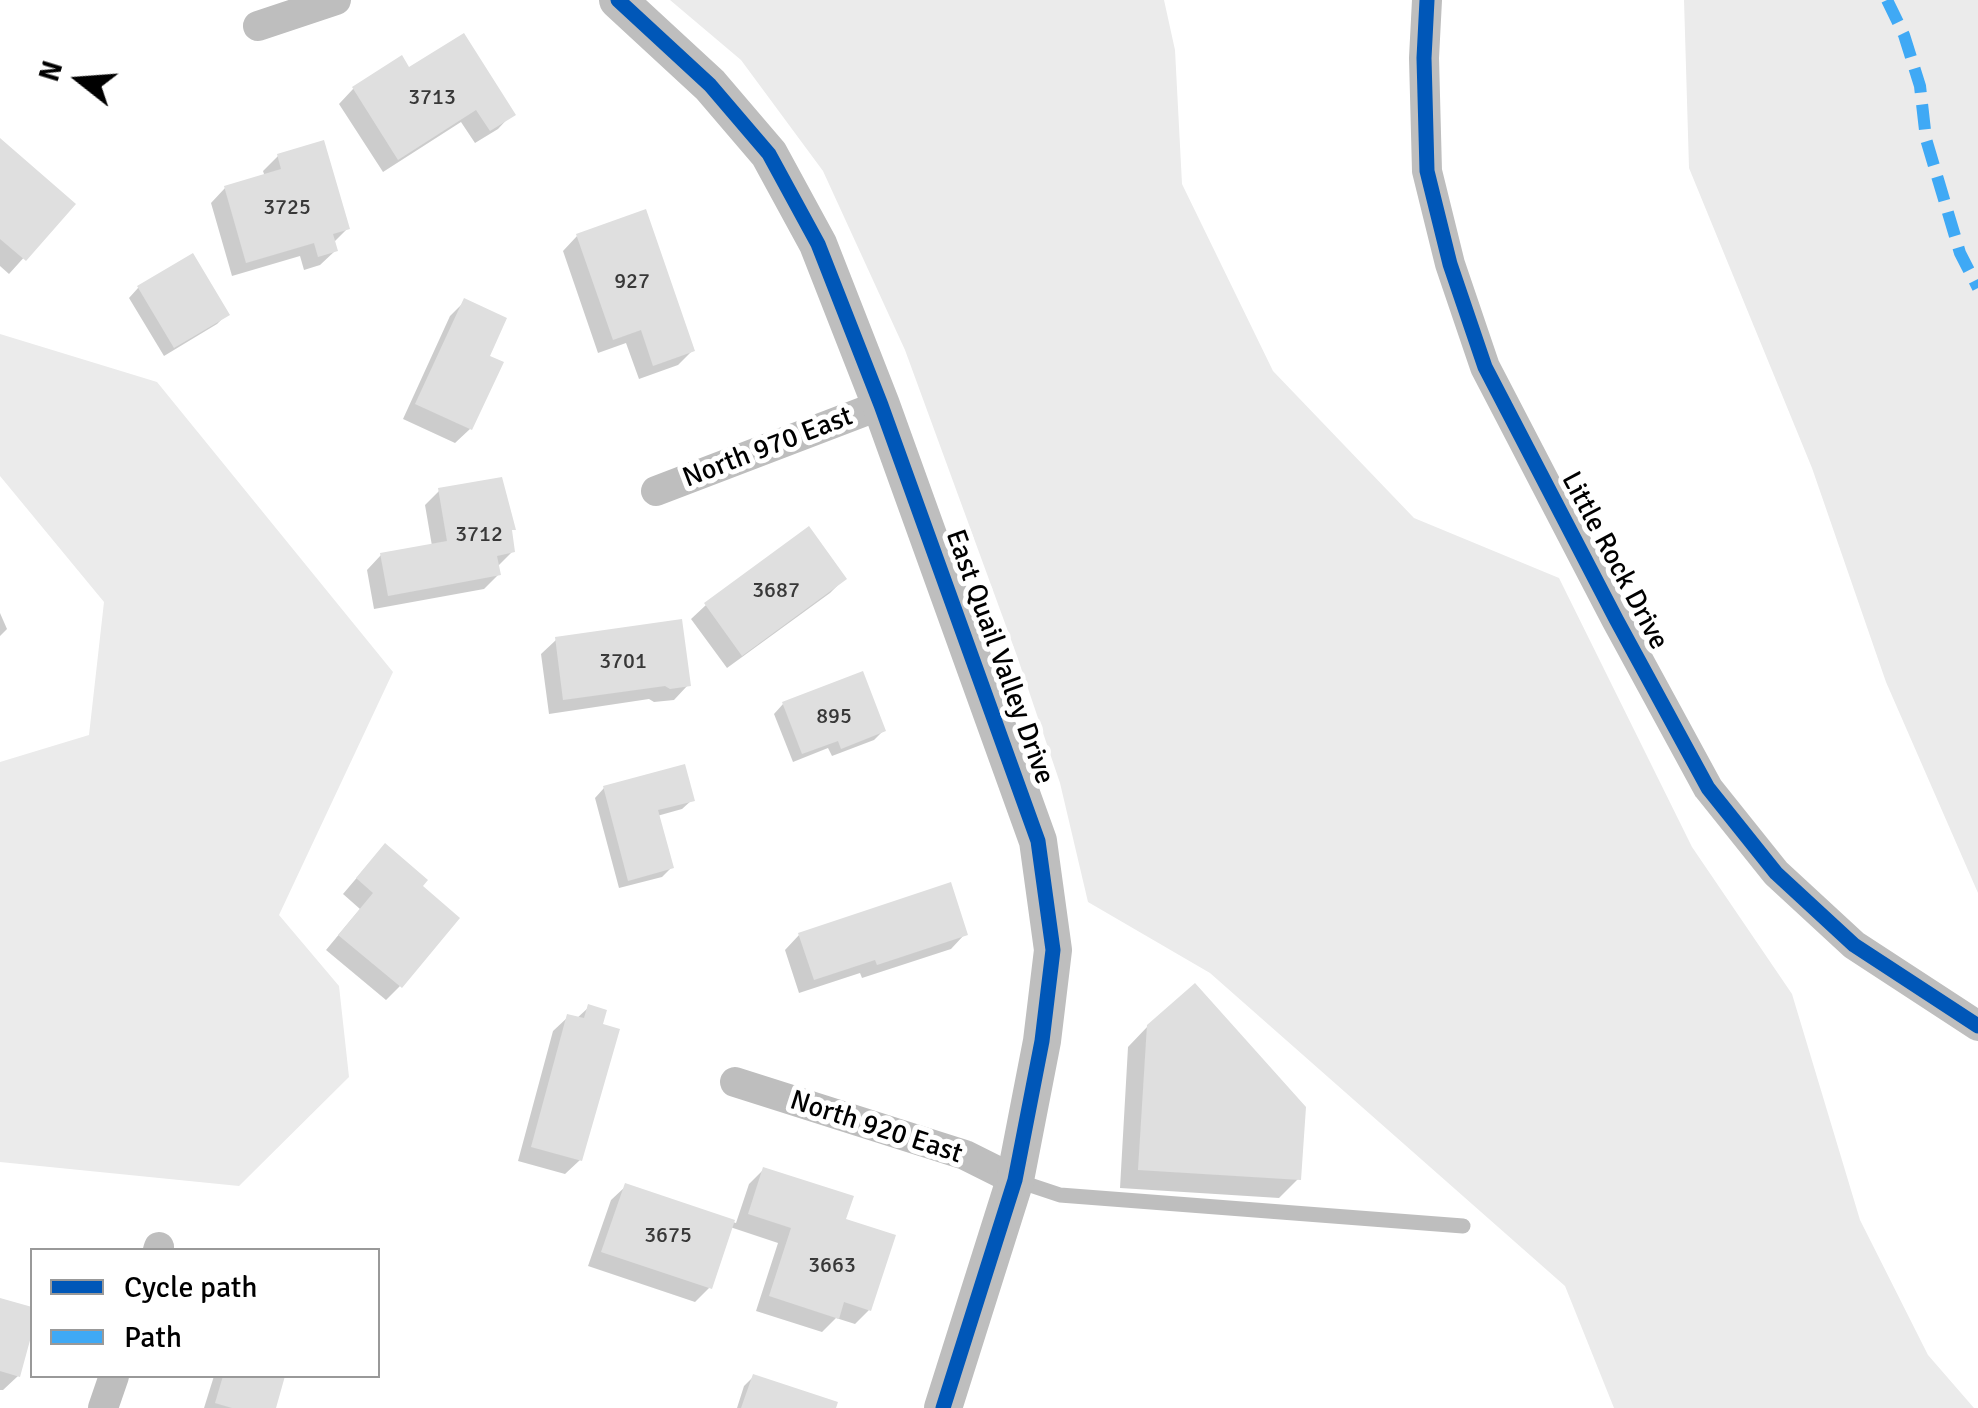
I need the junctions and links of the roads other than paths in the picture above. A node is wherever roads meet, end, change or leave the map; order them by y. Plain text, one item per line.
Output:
1 (336, 0) edge
2 (618, 0) edge
3 (1426, 0) edge
4 (258, 26) dead end
5 (881, 405) junction
6 (656, 491) dead end
7 (1978, 1026) edge
8 (735, 1082) dead end
9 (1015, 1180) junction
10 (1463, 1226) dead end
11 (113, 1378) edge
12 (103, 1408) edge
13 (942, 1408) edge

1 - 4 street
2 - 5 street, East Quail Valley Drive
3 - 7 street, Little Rock Drive
5 - 6 street, North 970 East
5 - 9 street, East Quail Valley Drive
8 - 9 street, North 920 East
9 - 10 lane
9 - 13 street, East Quail Valley Drive
11 - 12 street

